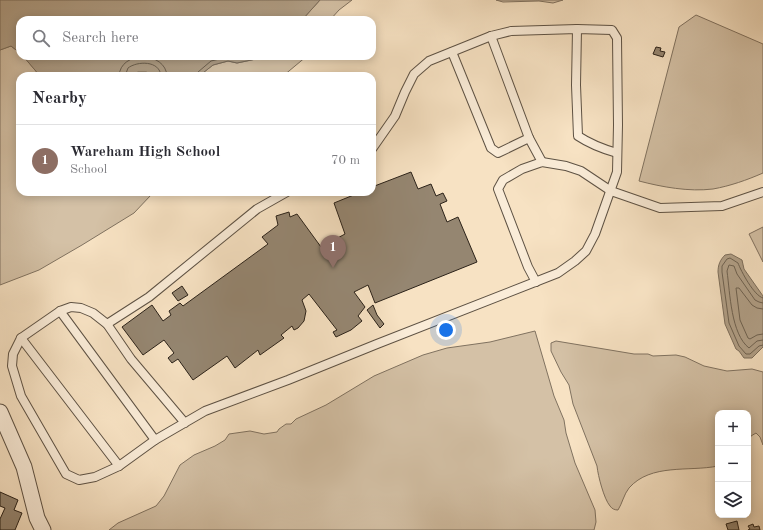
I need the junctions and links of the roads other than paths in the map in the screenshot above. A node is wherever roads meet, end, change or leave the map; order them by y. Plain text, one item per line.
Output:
1 (577, 29) junction
2 (491, 36) junction
3 (452, 52) junction
4 (529, 138) junction
5 (376, 144) edge
6 (617, 153) junction
7 (542, 162) junction
8 (611, 191) junction
9 (763, 192) edge
10 (280, 196) edge
11 (536, 282) junction
12 (60, 311) junction
13 (107, 324) junction
14 (21, 338) junction
15 (0, 412) edge
16 (185, 423) junction
17 (155, 440) junction
18 (119, 466) junction
19 (43, 530) edge

1 - 2 lane
1 - 6 lane
1 - 6 lane
2 - 3 lane
2 - 4 lane
3 - 4 lane
3 - 5 lane
4 - 7 lane
6 - 8 lane
7 - 8 lane
7 - 11 lane
8 - 9 lane
8 - 11 lane
10 - 13 lane
11 - 16 lane
12 - 13 lane
12 - 14 lane
12 - 17 lane
13 - 16 lane
14 - 18 lane
14 - 18 lane
15 - 19 street
16 - 17 lane
17 - 18 lane

